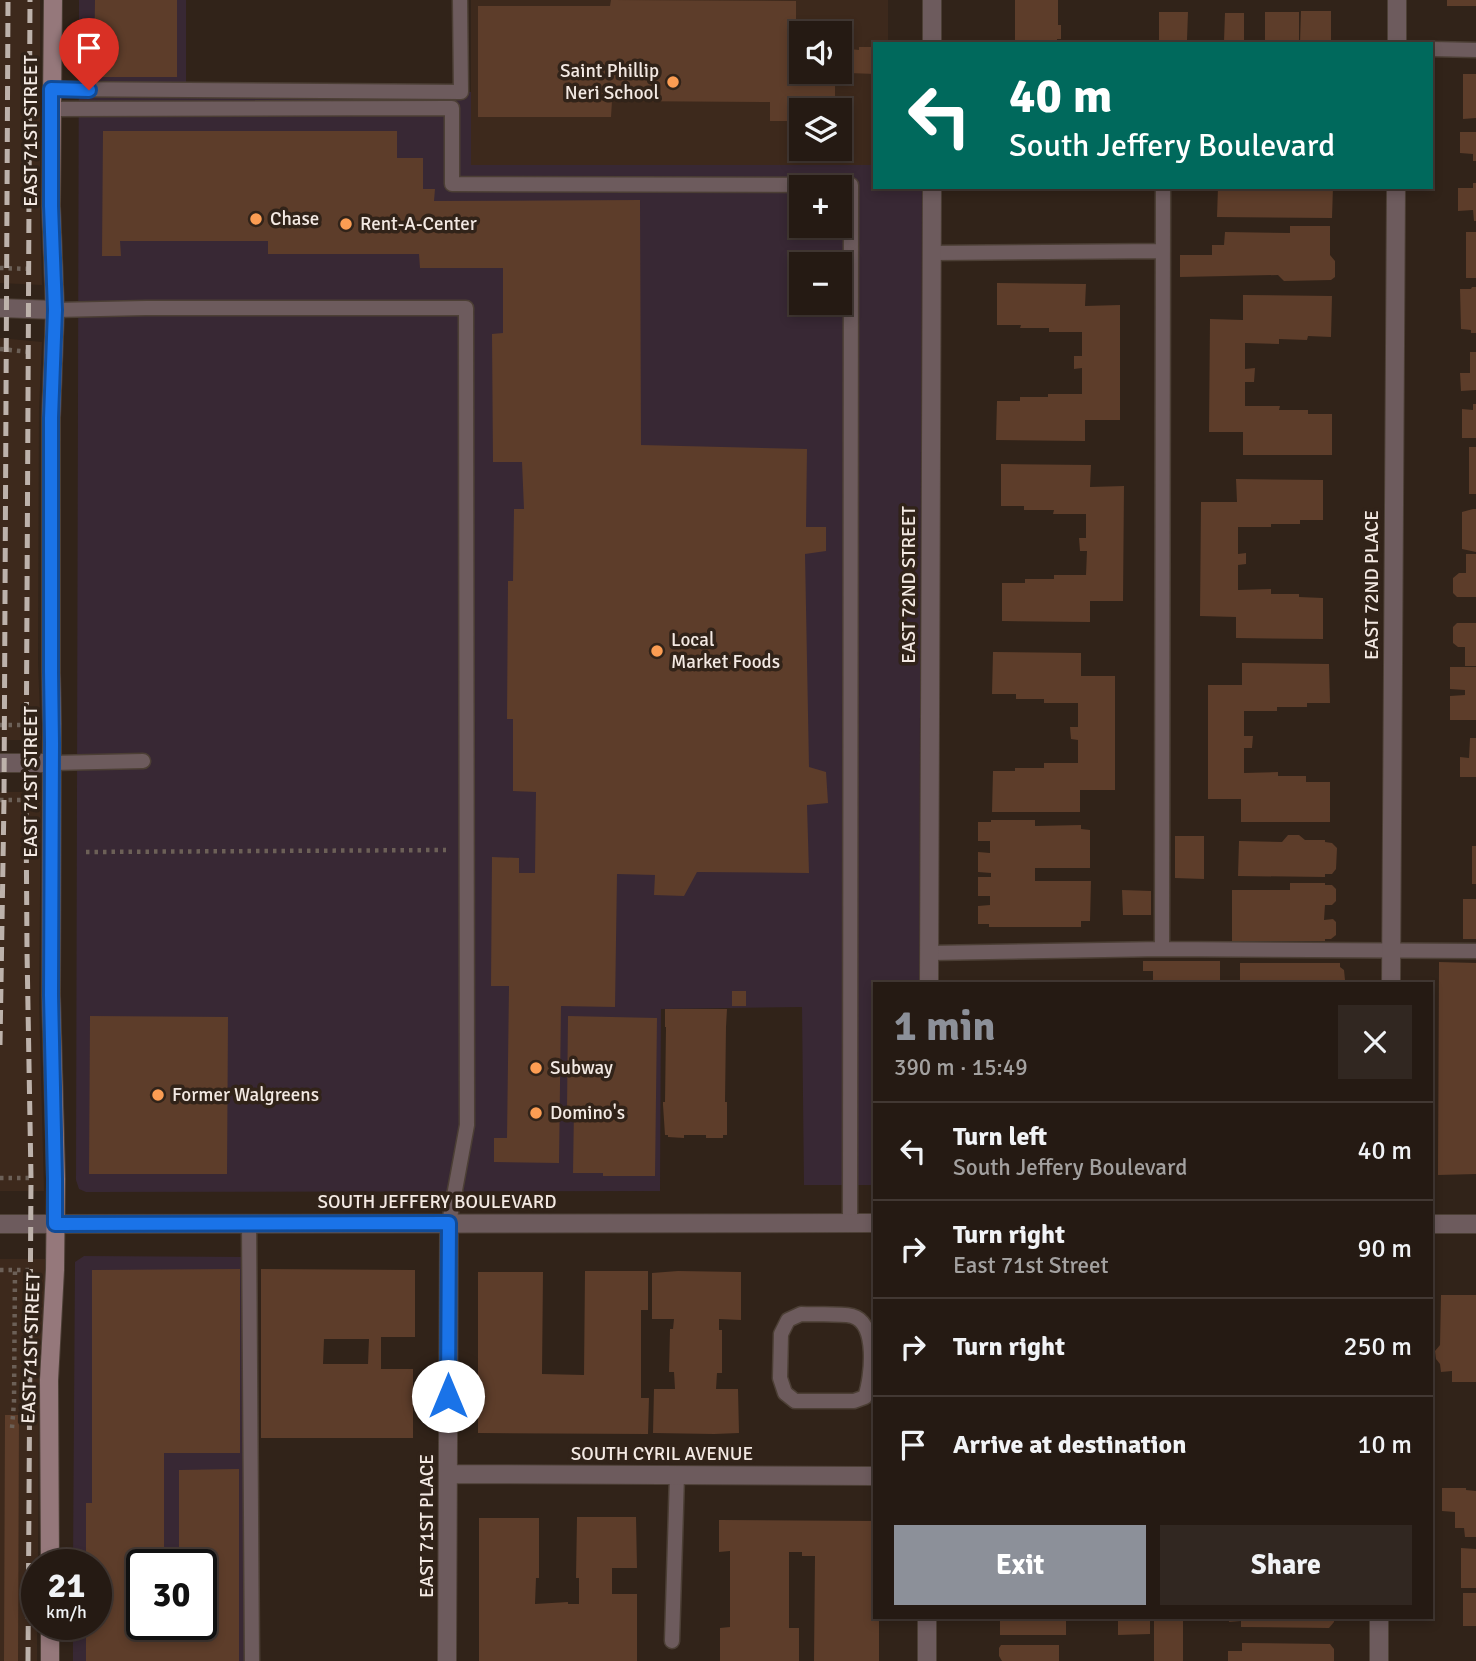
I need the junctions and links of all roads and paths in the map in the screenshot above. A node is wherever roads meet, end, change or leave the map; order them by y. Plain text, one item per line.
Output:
1 (53, 0) edge
2 (460, 0) edge
3 (932, 0) edge
4 (1397, 0) edge
5 (932, 42) edge
6 (1397, 42) edge
7 (1433, 50) edge
8 (1476, 50) edge
9 (51, 89) junction
10 (52, 109) junction
11 (932, 189) edge
12 (1163, 189) edge
13 (1396, 189) edge
14 (1163, 251) junction
15 (932, 253) junction
16 (0, 268) edge
17 (35, 270) dead end
18 (0, 308) edge
19 (55, 310) junction
20 (0, 349) edge
21 (35, 353) dead end
22 (34, 724) dead end
23 (0, 725) edge
24 (144, 761) dead end
25 (0, 763) edge
26 (52, 763) junction
27 (0, 800) edge
28 (40, 800) dead end
29 (447, 850) dead end
30 (86, 852) dead end
31 (1162, 949) junction
32 (1391, 950) junction
33 (1476, 951) edge
34 (929, 953) junction
35 (929, 982) edge
36 (1391, 982) edge
37 (0, 1178) edge
38 (44, 1178) dead end
39 (249, 1223) junction
40 (449, 1223) junction
41 (850, 1223) junction
42 (873, 1223) edge
43 (0, 1224) edge
44 (55, 1224) junction
45 (1433, 1224) edge
46 (1476, 1224) edge
47 (0, 1270) edge
48 (15, 1270) junction
49 (38, 1270) dead end
50 (872, 1360) edge
51 (12, 1429) dead end
52 (448, 1474) junction
53 (677, 1475) junction
54 (873, 1476) edge
55 (50, 1549) edge
56 (927, 1619) edge
57 (1378, 1619) edge
58 (50, 1640) edge
59 (672, 1641) dead end
60 (50, 1661) edge
61 (252, 1661) edge
62 (447, 1661) edge
63 (927, 1661) edge
64 (1379, 1661) edge

1 - 9 main road, EAST 71ST STREET
2 - 9 lane
3 - 5 street
4 - 6 street
7 - 8 lane
9 - 10 main road, EAST 71ST STREET
10 - 19 main road, EAST 71ST STREET
10 - 41 lane
11 - 15 street, EAST 72ND STREET
12 - 14 lane
13 - 32 street, EAST 72ND PLACE
14 - 15 lane
14 - 31 lane
15 - 34 street, EAST 72ND STREET
16 - 17 path
18 - 19 street
19 - 26 main road, EAST 71ST STREET
19 - 40 lane
20 - 21 path
22 - 23 path
24 - 26 lane
25 - 26 street
26 - 44 main road, EAST 71ST STREET
27 - 28 path
29 - 30 path
31 - 32 lane
31 - 34 lane
32 - 33 lane
32 - 36 street, EAST 72ND PLACE
34 - 35 street, EAST 72ND STREET
37 - 38 path
39 - 40 street, SOUTH JEFFERY BOULEVARD
39 - 44 street, SOUTH JEFFERY BOULEVARD
39 - 61 lane
40 - 41 street, SOUTH JEFFERY BOULEVARD
40 - 52 street, EAST 71ST PLACE
41 - 42 street, SOUTH JEFFERY BOULEVARD
43 - 44 street, SOUTH JEFFERY BOULEVARD
44 - 55 main road, EAST 71ST STREET
45 - 46 street
47 - 48 path
48 - 49 path
48 - 51 path
50 - 50 lane
52 - 53 street, SOUTH CYRIL AVENUE
52 - 62 street, EAST 71ST PLACE
53 - 54 street, SOUTH CYRIL AVENUE
53 - 59 lane
56 - 63 street
57 - 64 street
58 - 60 main road

